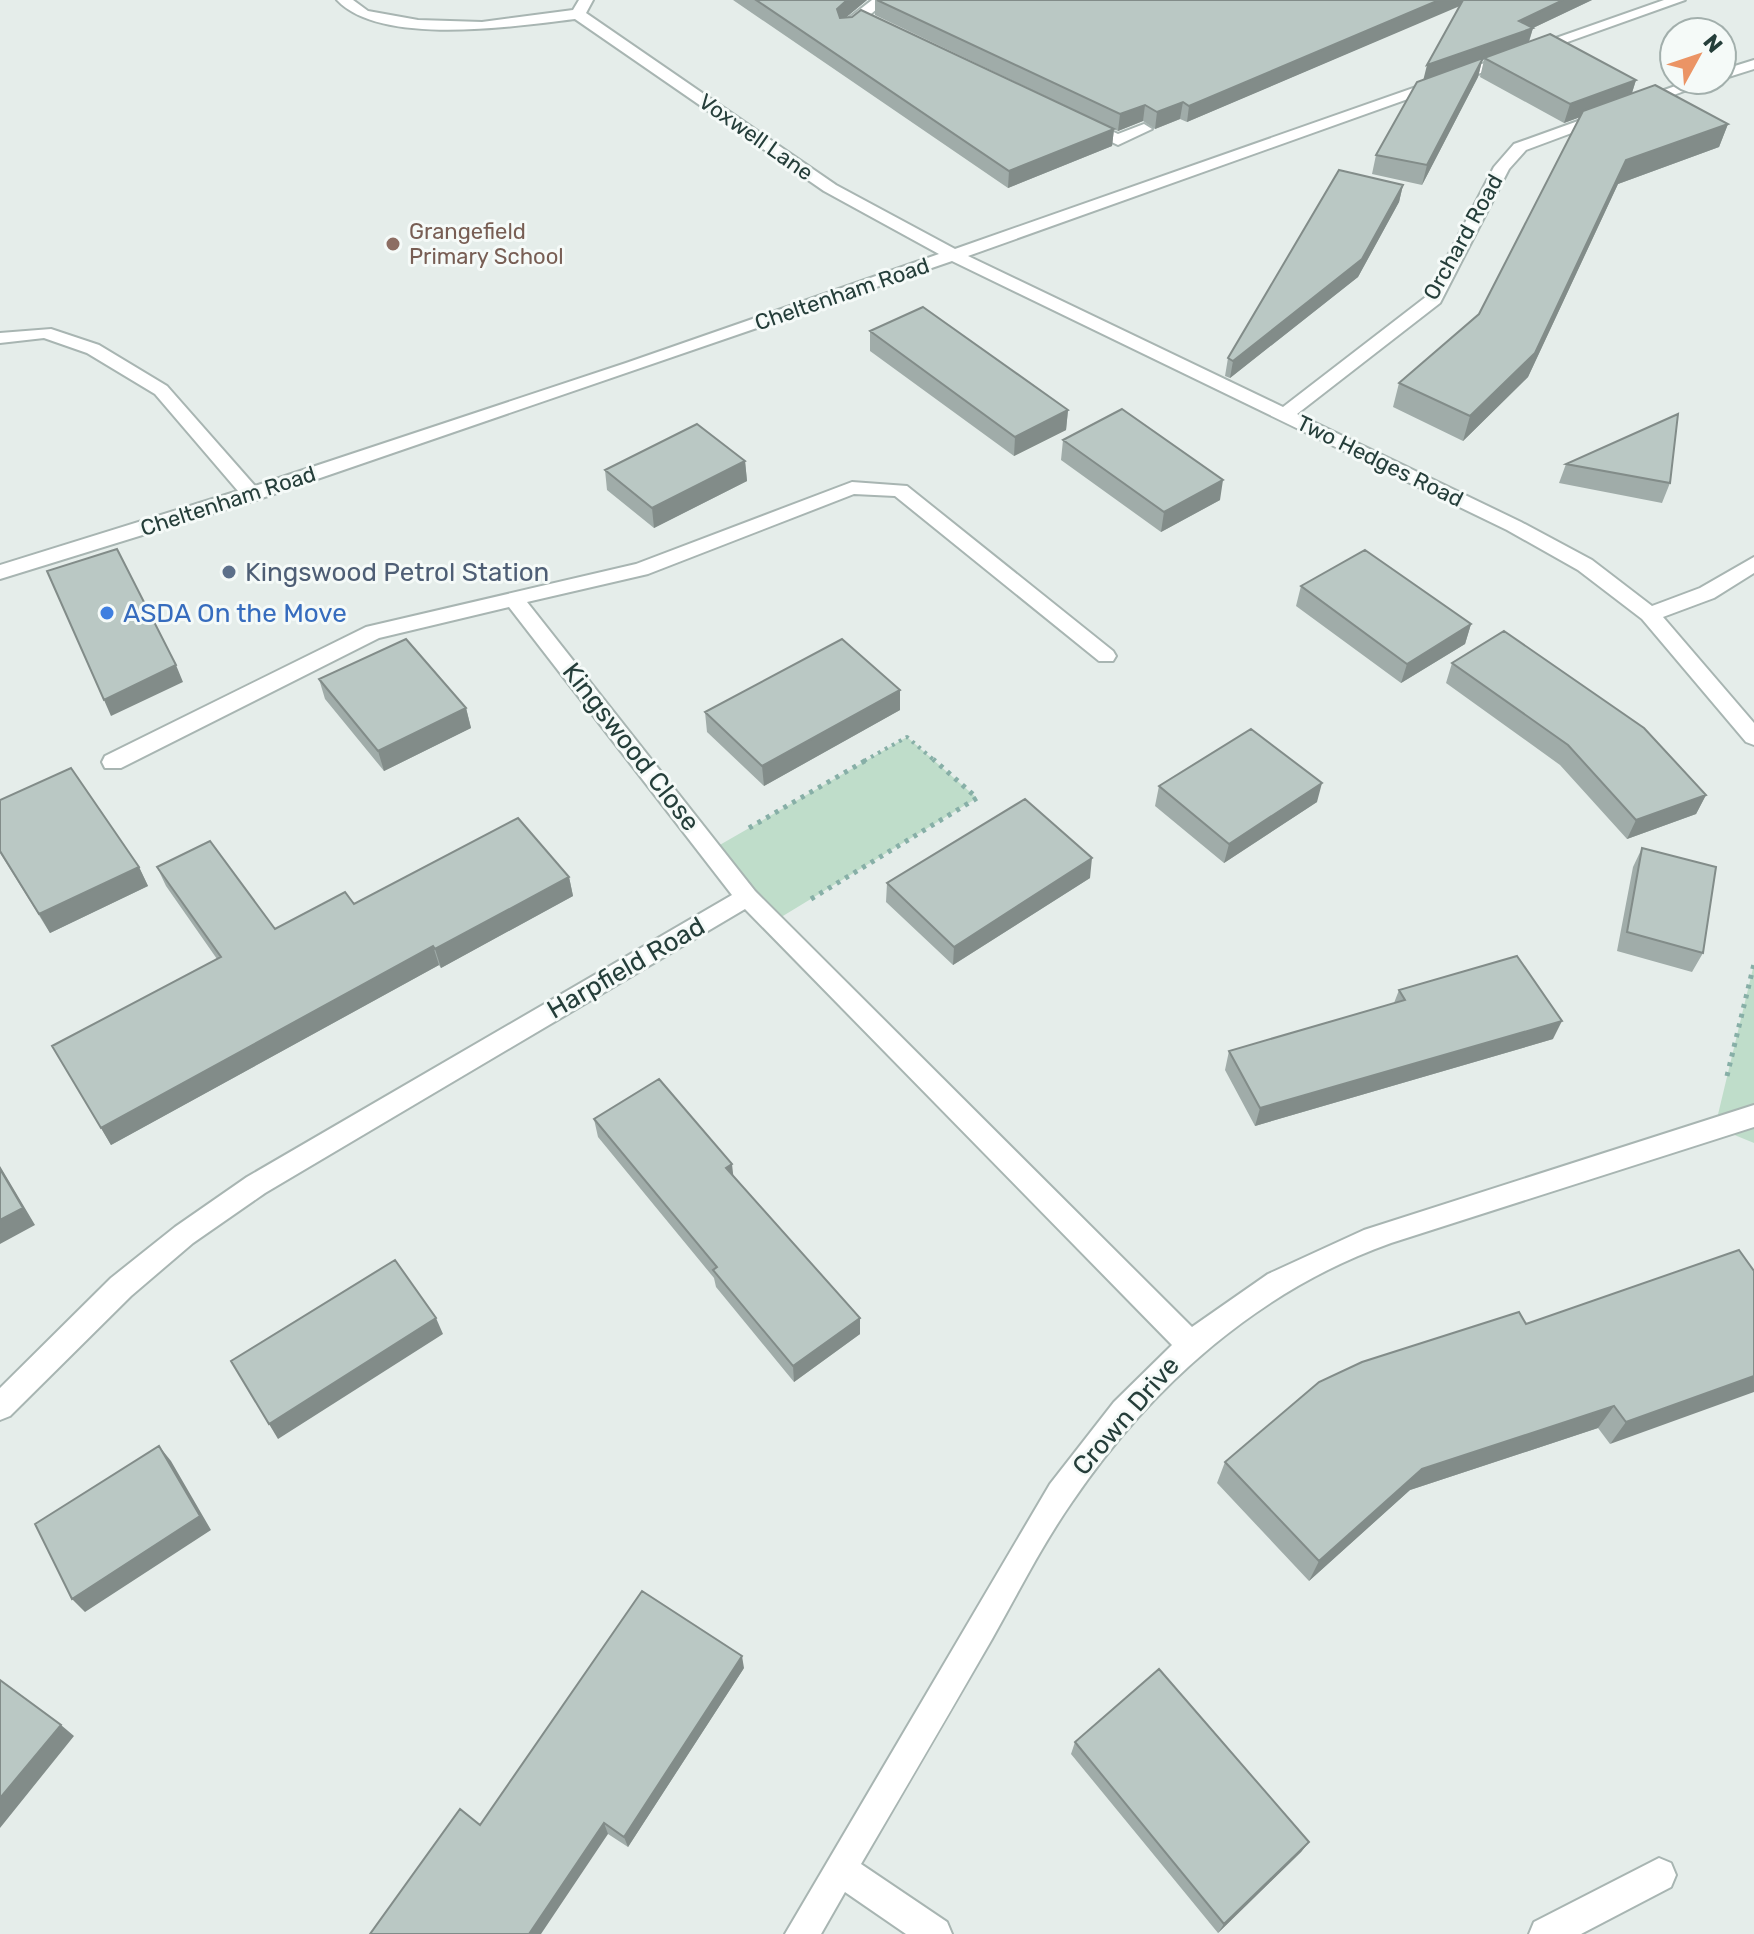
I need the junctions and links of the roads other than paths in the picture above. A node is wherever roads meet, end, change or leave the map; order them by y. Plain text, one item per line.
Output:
1 (344, 0) edge
2 (881, 0) edge
3 (1678, 0) edge
4 (582, 7) edge
5 (845, 28) edge
6 (1662, 96) edge
7 (1068, 115) edge
8 (1144, 129) edge
9 (955, 256) junction
10 (0, 338) edge
11 (1284, 415) junction
12 (252, 495) junction
13 (1754, 564) edge
14 (0, 572) edge
15 (513, 598) junction
16 (1649, 614) junction
17 (1106, 656) dead end
18 (1754, 737) edge
19 (113, 762) dead end
20 (747, 897) junction
21 (1754, 1116) edge
22 (1190, 1344) junction
23 (0, 1407) edge
24 (841, 1870) junction
25 (1659, 1875) dead end
26 (802, 1934) edge
27 (935, 1934) edge
28 (1546, 1934) edge

1 - 4 street
2 - 5 street
3 - 9 street, Cheltenham Road
4 - 9 street, Voxwell Lane
6 - 11 street, Orchard Road
7 - 8 street
9 - 11 street, Two Hedges Road
9 - 12 street, Cheltenham Road
10 - 12 street
11 - 16 street, Two Hedges Road
12 - 14 street, Cheltenham Road
13 - 16 street
15 - 17 street
15 - 19 street
15 - 20 street, Kingswood Close
16 - 18 street, Two Hedges Road
20 - 22 street
20 - 23 street, Harpfield Road
21 - 22 street, Crown Drive
22 - 24 street, Crown Drive
24 - 26 street, Crown Drive
24 - 27 street
25 - 28 street

